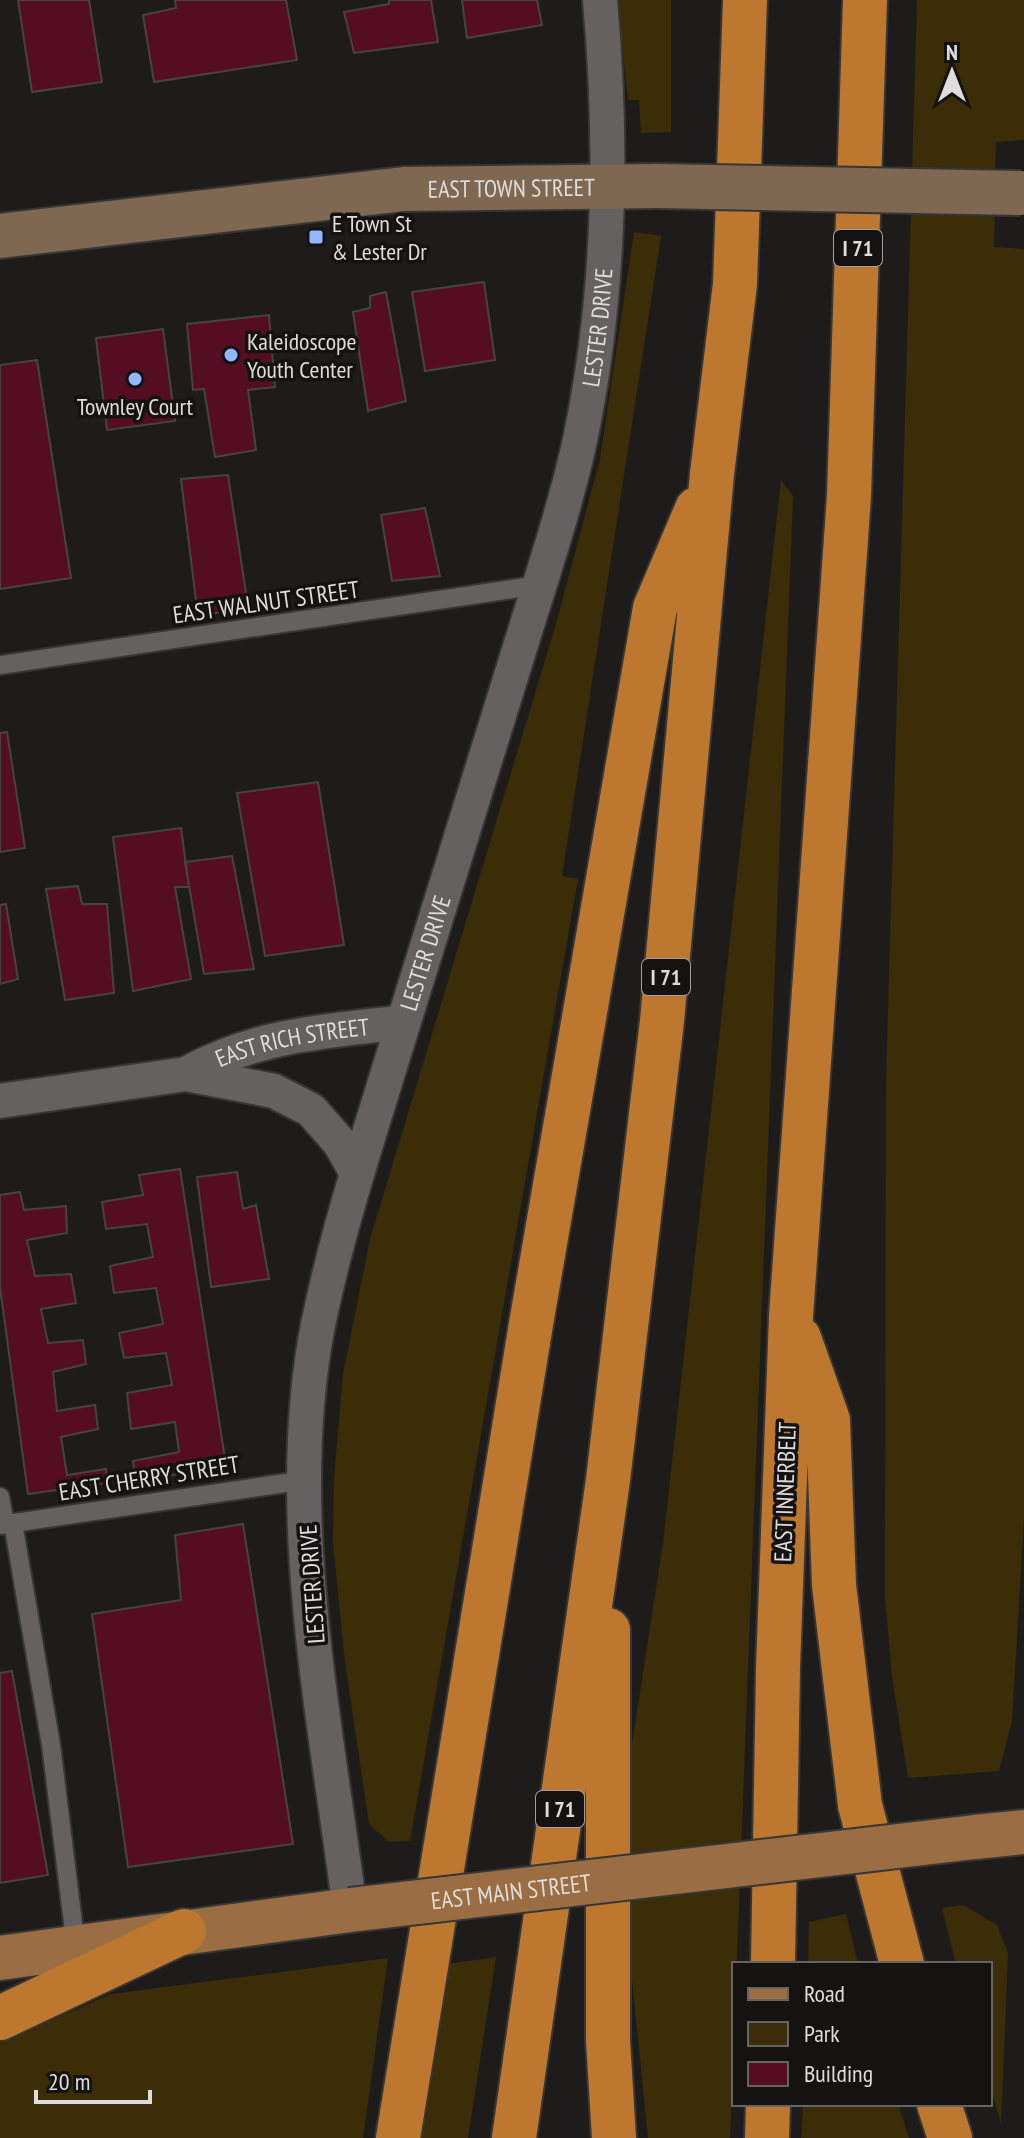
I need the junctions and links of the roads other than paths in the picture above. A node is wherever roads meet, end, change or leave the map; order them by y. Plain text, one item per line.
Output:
1 (600, 0) edge
2 (745, 0) edge
3 (865, 0) edge
4 (606, 184) junction
5 (1023, 193) edge
6 (0, 236) edge
7 (712, 474) junction
8 (539, 585) junction
9 (0, 665) edge
10 (403, 1022) junction
11 (186, 1074) junction
12 (0, 1101) edge
13 (357, 1173) junction
14 (791, 1316) junction
15 (306, 1480) junction
16 (608, 1480) junction
17 (0, 1497) edge
18 (6, 1524) edge
19 (1024, 1832) edge
20 (350, 1910) junction
21 (184, 1931) junction
22 (76, 1947) junction
23 (0, 1958) edge
24 (773, 1962) edge
25 (901, 1962) edge
26 (0, 2018) edge
27 (768, 2106) edge
28 (940, 2106) edge
29 (398, 2138) edge
30 (514, 2138) edge
31 (614, 2138) edge
32 (767, 2138) edge
33 (950, 2138) edge

1 - 4 street, LESTER DRIVE
2 - 7 highway, I 71 / I 71
3 - 14 highway, I 71
4 - 5 street, EAST TOWN STREET, bridge
4 - 6 street, EAST TOWN STREET
4 - 8 street, LESTER DRIVE
7 - 16 highway, I 71 / I 71
7 - 29 highway
8 - 9 lane, EAST WALNUT STREET
8 - 10 street, LESTER DRIVE
10 - 11 street, EAST RICH STREET
10 - 13 street, LESTER DRIVE
11 - 12 street, EAST RICH STREET
11 - 13 street, EAST RICH STREET
13 - 15 street, LESTER DRIVE
14 - 24 highway, EAST INNERBELT / I 71
14 - 25 highway
15 - 18 lane, EAST CHERRY STREET
15 - 20 street, LESTER DRIVE
16 - 30 highway, I 71
16 - 31 highway
17 - 18 lane
18 - 22 lane
19 - 20 main road, EAST MAIN STREET, bridge
20 - 21 main road, EAST MAIN STREET
21 - 22 main road, EAST MAIN STREET
21 - 26 highway
22 - 23 main road, EAST MAIN STREET
27 - 32 highway
28 - 33 highway

